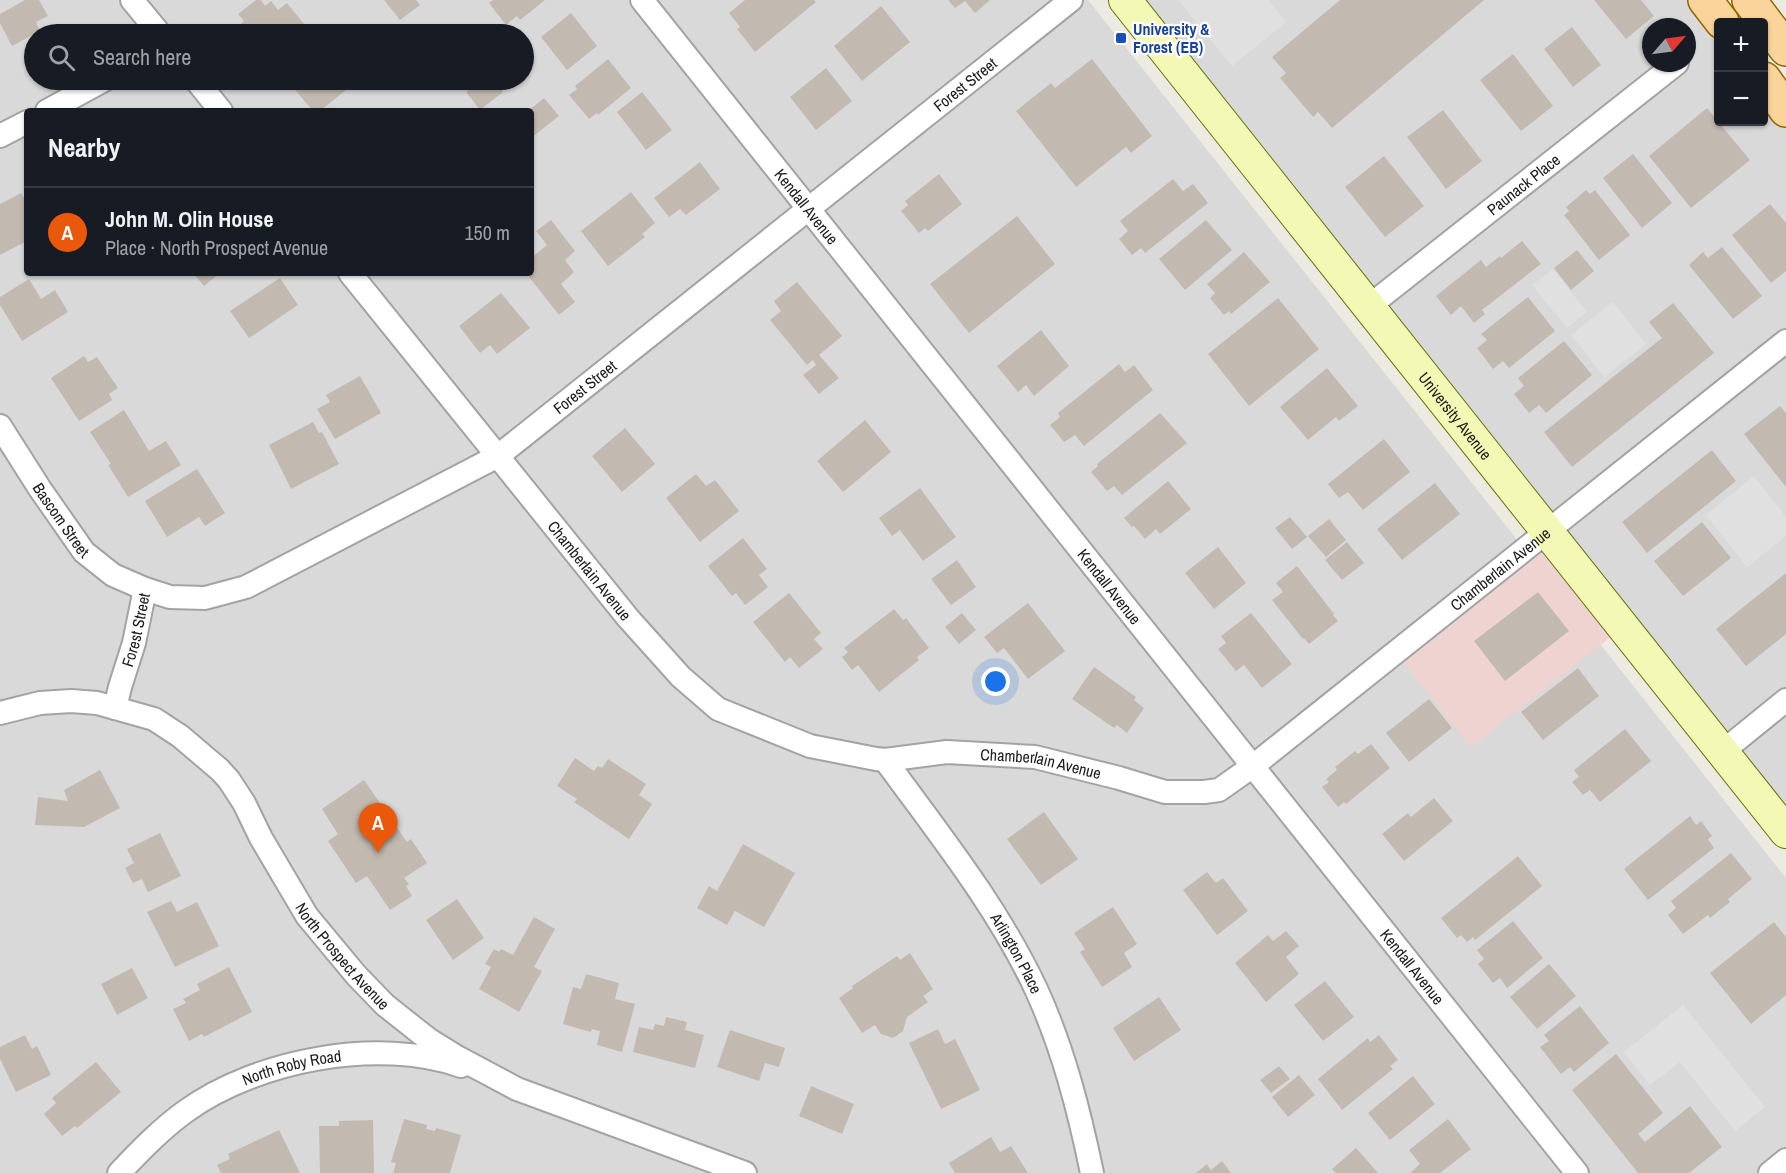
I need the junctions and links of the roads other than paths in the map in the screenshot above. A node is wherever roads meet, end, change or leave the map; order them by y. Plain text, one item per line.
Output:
1 (132, 0) edge
2 (642, 0) edge
3 (1071, 0) edge
4 (1125, 0) edge
5 (1705, 0) edge
6 (1749, 0) edge
7 (1719, 18) edge
8 (152, 24) edge
9 (1786, 49) edge
10 (1666, 72) edge
11 (1768, 85) edge
12 (86, 90) edge
13 (204, 90) edge
14 (53, 108) edge
15 (219, 108) edge
16 (1786, 110) edge
17 (24, 124) edge
18 (0, 136) edge
19 (808, 208) junction
20 (352, 276) edge
21 (1368, 306) junction
22 (1786, 341) edge
23 (0, 426) edge
24 (498, 456) junction
25 (1548, 532) junction
26 (145, 589) junction
27 (1786, 699) edge
28 (115, 708) junction
29 (0, 713) edge
30 (1722, 752) junction
31 (885, 760) junction
32 (1252, 766) junction
33 (1786, 832) edge
34 (495, 1078) junction
35 (1786, 1160) edge
36 (119, 1173) edge
37 (745, 1173) edge
38 (1092, 1173) edge
39 (1577, 1173) edge
40 (1770, 1173) edge

1 - 8 street
2 - 19 street, Kendall Avenue
3 - 19 street, Forest Street
4 - 21 street, University Avenue
5 - 7 main road
6 - 9 main road
10 - 21 street, Paunack Place
11 - 16 main road
12 - 14 street
13 - 15 street
17 - 18 street
19 - 24 street, Forest Street
19 - 32 street, Kendall Avenue
20 - 24 street, Chamberlain Avenue
21 - 25 street, University Avenue
22 - 25 street, Chamberlain Avenue
23 - 26 street, Bascom Street
24 - 26 street, Forest Street
24 - 31 street, Chamberlain Avenue
25 - 30 street, University Avenue
25 - 32 street, Chamberlain Avenue
26 - 28 street, Forest Street
27 - 30 street
28 - 29 street, North Prospect Avenue
28 - 34 street, North Prospect Avenue
30 - 33 street, University Avenue
31 - 32 street, Chamberlain Avenue
31 - 38 street, Arlington Place
32 - 39 street, Kendall Avenue
34 - 36 street, North Roby Road
34 - 37 street, North Prospect Avenue
35 - 40 street

